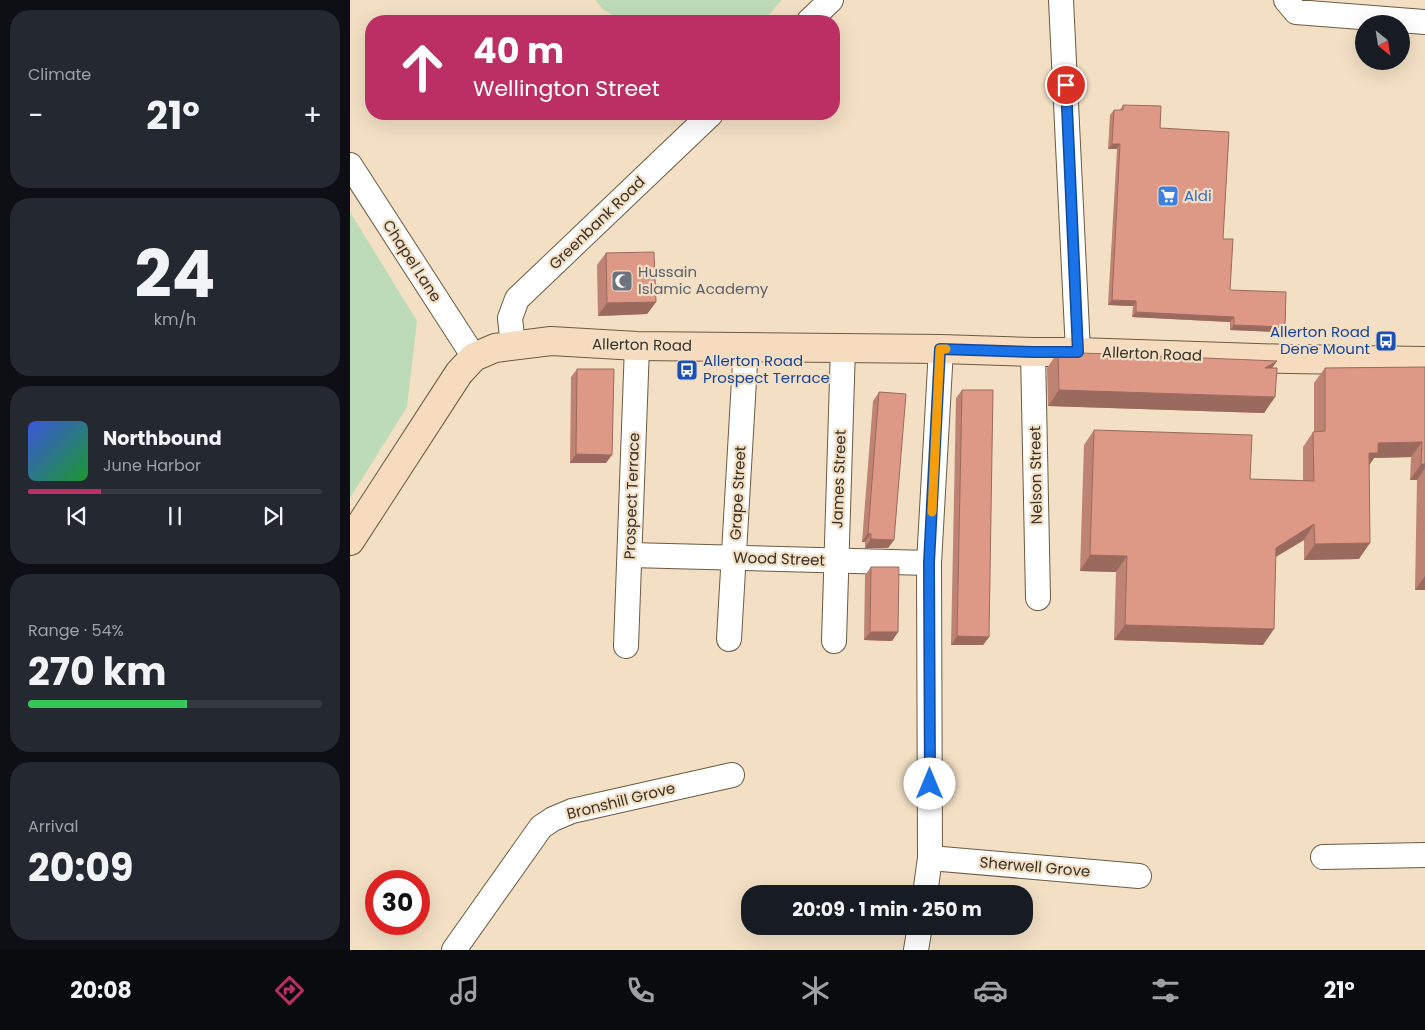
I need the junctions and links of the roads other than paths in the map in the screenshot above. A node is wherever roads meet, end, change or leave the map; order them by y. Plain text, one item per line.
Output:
1 (831, 0) edge
2 (1061, 0) edge
3 (1286, 0) edge
4 (815, 15) edge
5 (1425, 22) edge
6 (706, 120) edge
7 (350, 165) edge
8 (513, 346) junction
9 (637, 346) junction
10 (746, 346) junction
11 (843, 348) junction
12 (940, 349) junction
13 (1033, 352) junction
14 (1078, 352) junction
15 (474, 357) junction
16 (1425, 361) edge
17 (350, 541) edge
18 (630, 555) junction
19 (734, 557) junction
20 (836, 560) junction
21 (929, 563) junction
22 (1038, 598) dead end
23 (729, 639) dead end
24 (834, 641) dead end
25 (626, 646) dead end
26 (732, 775) dead end
27 (1425, 856) edge
28 (930, 858) junction
29 (1323, 858) dead end
30 (1139, 876) dead end
31 (926, 885) edge
32 (918, 935) edge
33 (454, 950) edge
34 (916, 950) edge

1 - 4 street
2 - 14 street
3 - 5 street
6 - 8 street, Greenbank Road
7 - 15 street, Chapel Lane
8 - 9 street, Allerton Road
8 - 15 street, Allerton Road
9 - 10 street, Allerton Road
9 - 18 street, Prospect Terrace
10 - 11 street, Allerton Road
10 - 19 street, Grape Street
11 - 12 street, Allerton Road
11 - 20 street, James Street
12 - 13 street, Allerton Road
12 - 21 street
13 - 14 street, Allerton Road
13 - 22 street, Nelson Street
14 - 16 street, Allerton Road
15 - 17 street, Allerton Road
18 - 19 street, Wood Street
18 - 25 street, Prospect Terrace
19 - 20 street, Wood Street
19 - 23 street, Grape Street
20 - 21 street, Wood Street
20 - 24 street, James Street
21 - 28 street
26 - 33 street, Bronshill Grove
27 - 29 street
28 - 30 street, Sherwell Grove
28 - 31 street
32 - 34 street

